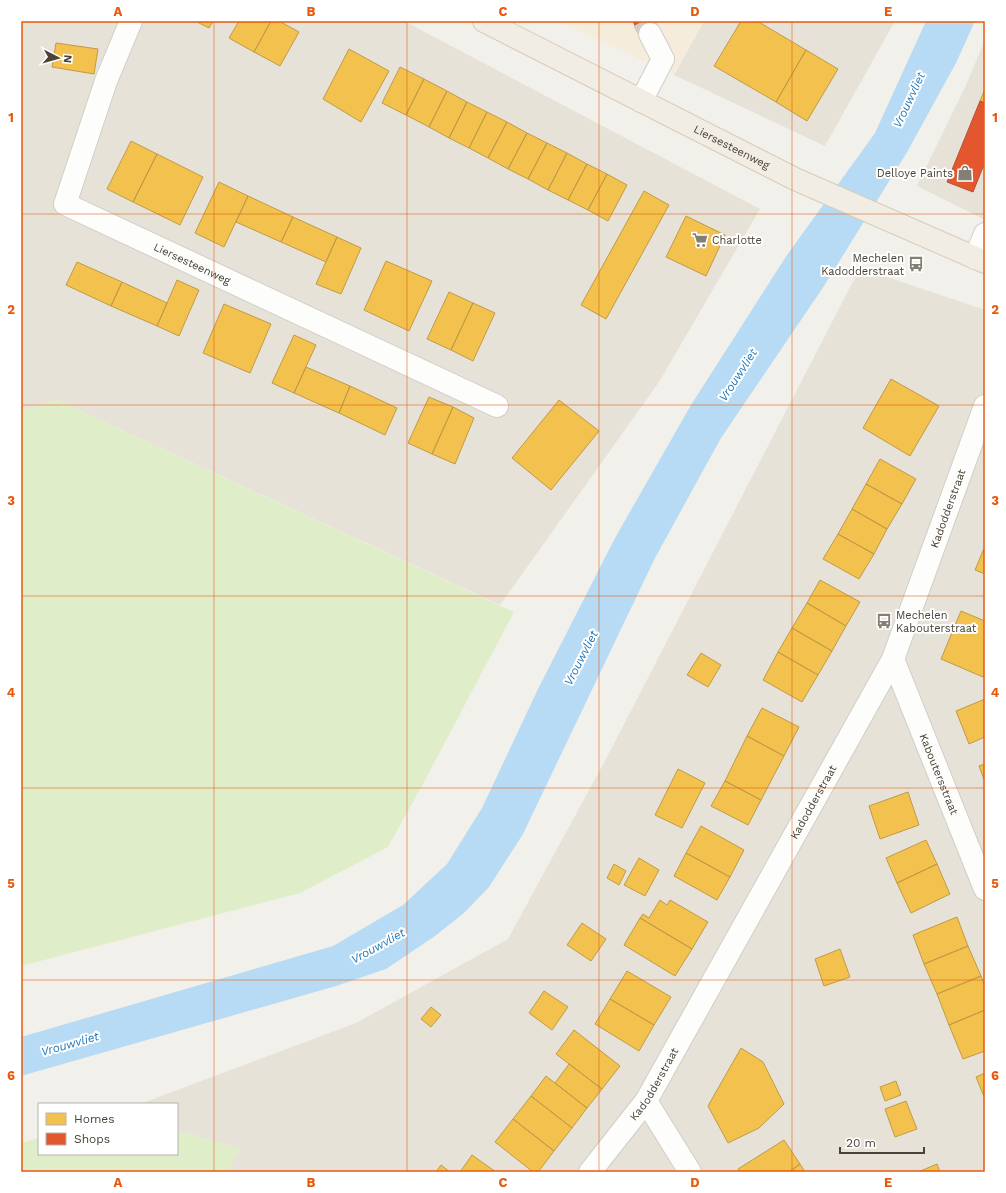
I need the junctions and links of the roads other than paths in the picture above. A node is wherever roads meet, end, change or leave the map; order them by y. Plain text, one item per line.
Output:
1 (131, 21) edge
2 (484, 21) edge
3 (650, 34) tunnel mouth
4 (641, 101) junction
5 (985, 234) edge
6 (980, 260) edge
7 (497, 406) dead end
8 (985, 406) edge
9 (893, 659) junction
10 (985, 889) edge
11 (646, 1101) junction
12 (590, 1172) edge
13 (690, 1172) edge

1 - 7 street, Liersesteenweg
2 - 4 main road, Liersesteenweg
3 - 4 street
4 - 6 main road, Liersesteenweg
5 - 6 street
8 - 9 street, Kadodderstraat
9 - 10 street, Kaboutersstraat
9 - 11 street, Kadodderstraat
11 - 12 street, Kadodderstraat
11 - 13 street

